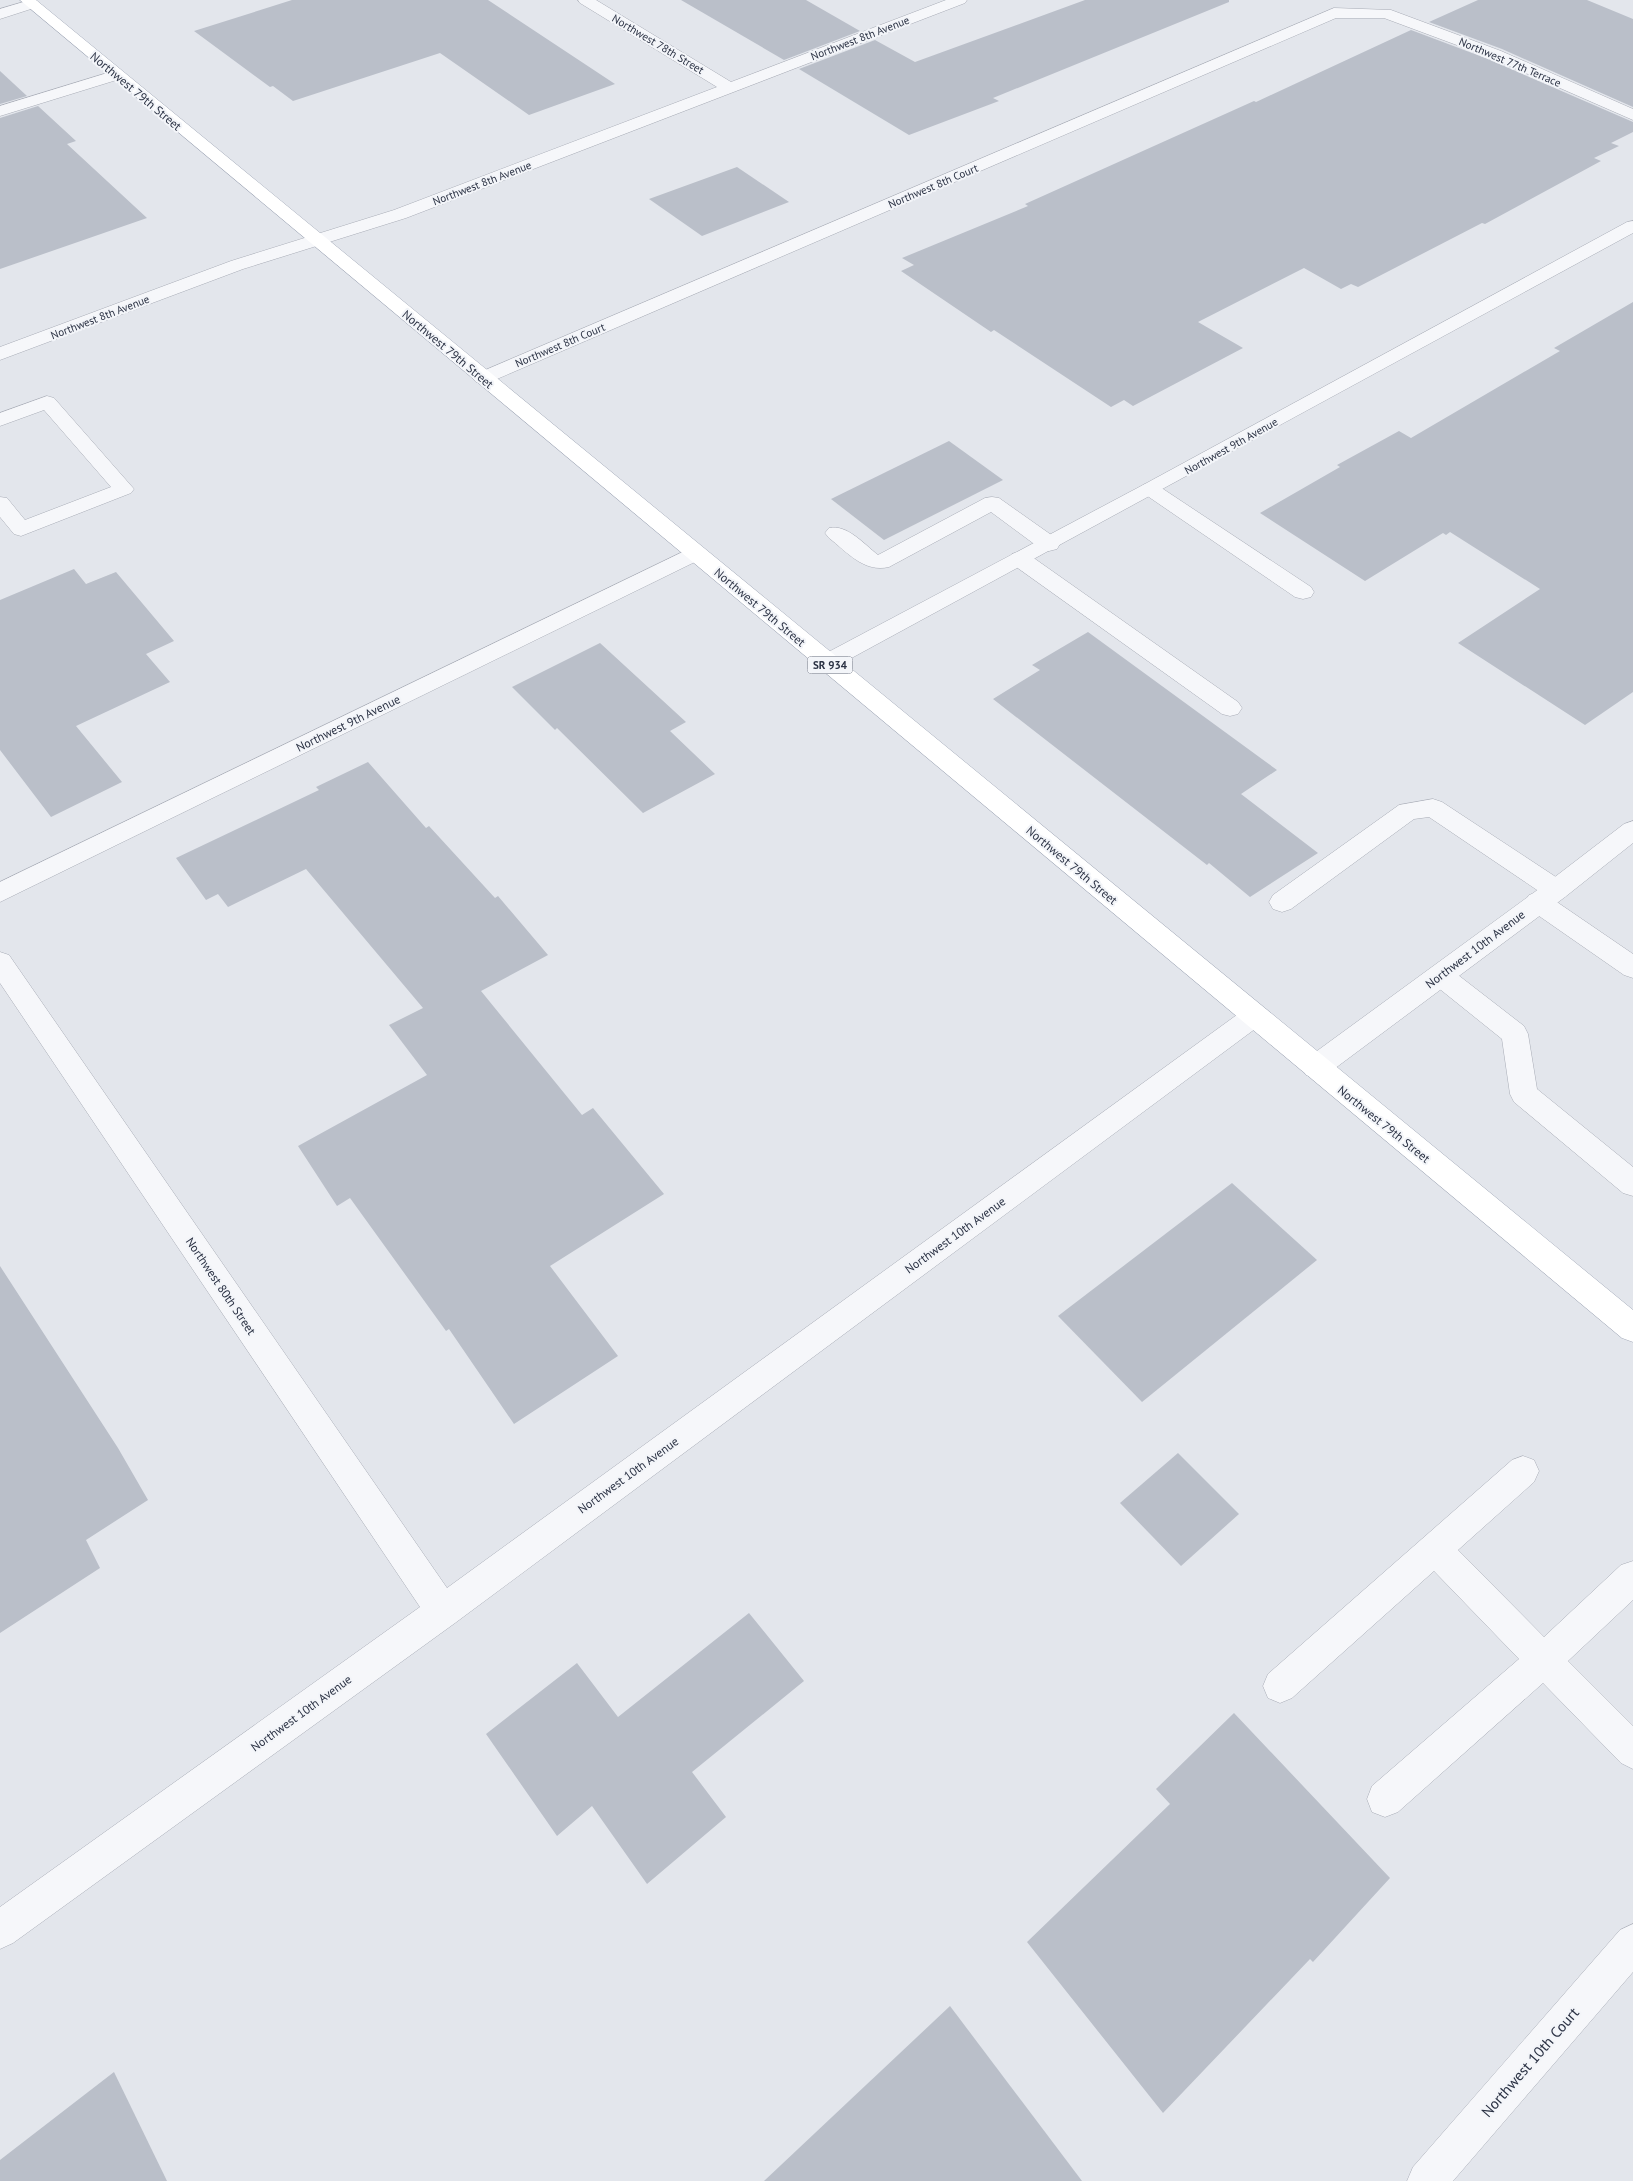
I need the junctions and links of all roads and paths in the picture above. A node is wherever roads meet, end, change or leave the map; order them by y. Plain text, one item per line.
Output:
1 (586, 0) edge
2 (960, 0) edge
3 (30, 2) edge
4 (1386, 13) joint
5 (0, 14) edge
6 (117, 75) junction
7 (730, 88) junction
8 (0, 111) edge
9 (1633, 115) edge
10 (1633, 226) edge
11 (317, 240) junction
12 (0, 354) edge
13 (483, 378) junction
14 (0, 420) edge
15 (1150, 489) junction
16 (0, 503) edge
17 (836, 533) dead end
18 (1049, 544) junction
19 (696, 553) junction
20 (1020, 560) junction
21 (1303, 592) dead end
22 (827, 662) junction
23 (1230, 708) dead end
24 (1633, 830) edge
25 (0, 893) edge
26 (1547, 896) junction
27 (1282, 902) dead end
28 (0, 962) edge
29 (1633, 968) edge
30 (1440, 974) junction
31 (1254, 1016) junction
32 (1316, 1067) junction
33 (1633, 1184) edge
34 (1633, 1328) edge
35 (1522, 1471) dead end
36 (1435, 1549) junction
37 (1633, 1577) edge
38 (443, 1611) junction
39 (1544, 1660) junction
40 (1280, 1686) dead end
41 (1633, 1751) edge
42 (1384, 1799) dead end
43 (0, 1930) edge
44 (1633, 1943) edge
45 (1427, 2181) edge

1 - 7 street, Northwest 78th Street
2 - 7 street, Northwest 8th Avenue
3 - 5 street
3 - 6 main road, Northwest 79th Street / SR 934
4 - 9 street, Northwest 77th Terrace
4 - 13 street, Northwest 8th Court
6 - 8 street
6 - 11 main road, Northwest 79th Street / SR 934
7 - 11 street, Northwest 8th Avenue
10 - 15 street, Northwest 9th Avenue
11 - 12 street, Northwest 8th Avenue
11 - 13 main road, Northwest 79th Street / SR 934
13 - 19 main road, Northwest 79th Street / SR 934
14 - 16 street
15 - 18 street, Northwest 9th Avenue
15 - 21 street
17 - 18 street
18 - 20 street, Northwest 9th Avenue
19 - 22 main road, Northwest 79th Street / SR 934
19 - 25 street, Northwest 9th Avenue
20 - 22 street, Northwest 9th Avenue
20 - 23 street
22 - 31 main road, Northwest 79th Street / SR 934
24 - 26 street, Northwest 10th Avenue
26 - 27 street
26 - 29 street
26 - 30 street, Northwest 10th Avenue
28 - 38 street, Northwest 80th Street
30 - 32 street, Northwest 10th Avenue
30 - 33 street
31 - 32 main road, Northwest 79th Street / SR 934
31 - 38 street, Northwest 10th Avenue
32 - 34 main road, Northwest 79th Street / SR 934
35 - 36 street
36 - 39 street
36 - 40 street
37 - 39 street
38 - 43 street, Northwest 10th Avenue
39 - 41 street
39 - 42 street
44 - 45 street, Northwest 10th Court

